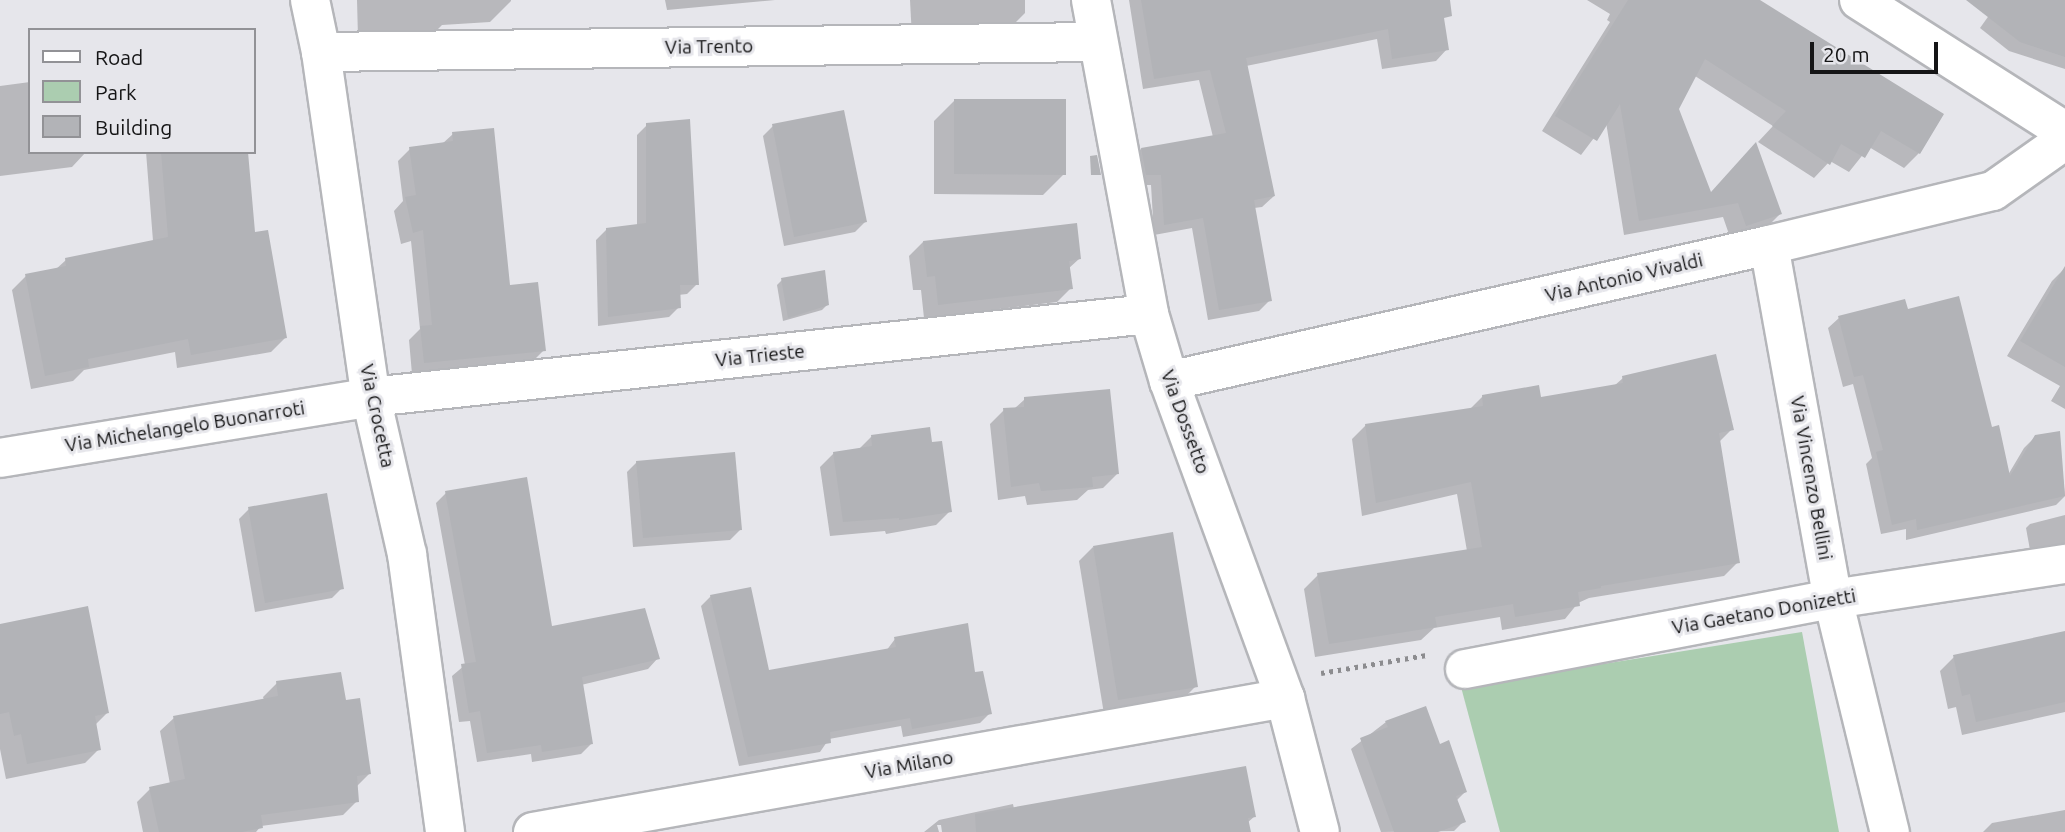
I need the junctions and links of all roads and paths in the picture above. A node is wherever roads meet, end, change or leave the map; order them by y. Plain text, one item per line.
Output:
1 (310, 0) edge
2 (1091, 0) edge
3 (1859, 0) edge
4 (1098, 42) junction
5 (321, 52) junction
6 (2065, 131) edge
7 (2065, 140) edge
8 (1769, 245) junction
9 (1149, 314) junction
10 (1169, 380) junction
11 (371, 397) junction
12 (0, 458) edge
13 (2065, 564) edge
14 (1833, 598) junction
15 (1465, 669) joint
16 (1282, 689) junction
17 (444, 832) edge
18 (533, 832) edge
19 (1321, 832) edge
20 (1889, 832) edge

1 - 5 street, Via Crocetta
2 - 4 street, Via Dossetto
3 - 6 street
4 - 5 street, Via Trento
4 - 9 street, Via Dossetto
5 - 11 street, Via Crocetta
7 - 8 street, Via Antonio Vivaldi
8 - 10 street, Via Antonio Vivaldi
8 - 14 street, Via Vincenzo Bellini
9 - 10 street, Via Dossetto
9 - 11 street, Via Trieste
10 - 16 street, Via Dossetto
11 - 12 street, Via Michelangelo Buonarroti
11 - 17 street, Via Crocetta
13 - 14 street, Via Gaetano Donizetti
14 - 15 street, Via Gaetano Donizetti
14 - 20 street, Via Vincenzo Bellini
15 - 16 path
16 - 18 street, Via Milano
16 - 19 street, Via Dossetto

